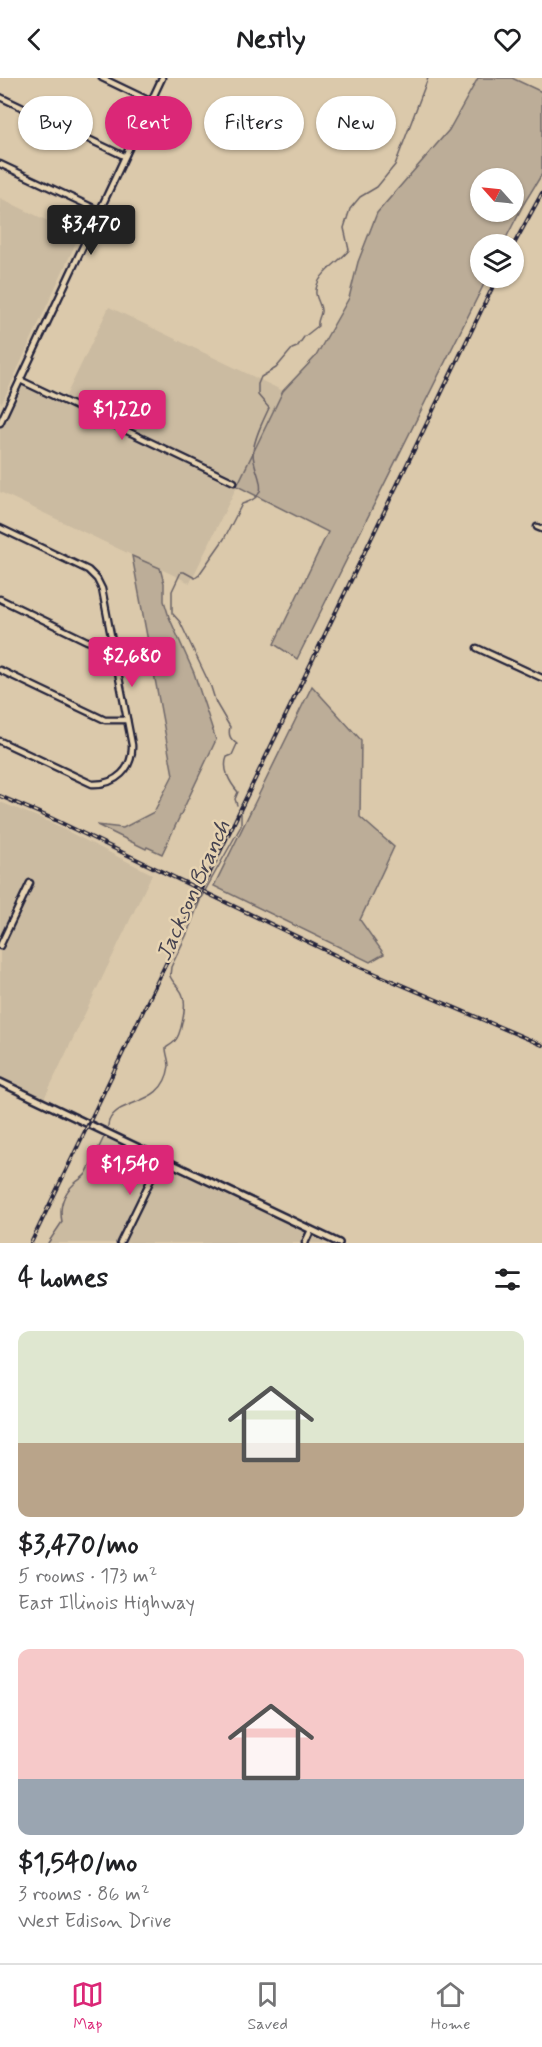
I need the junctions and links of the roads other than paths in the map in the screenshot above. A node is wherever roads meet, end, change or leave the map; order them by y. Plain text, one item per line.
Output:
1 (102, 78) edge
2 (162, 78) edge
3 (140, 96) edge
4 (153, 96) edge
5 (0, 97) edge
6 (127, 150) edge
7 (124, 156) junction
8 (0, 164) edge
9 (100, 211) junction
10 (20, 380) junction
11 (0, 423) edge
12 (234, 482) dead end
13 (0, 528) edge
14 (0, 599) edge
15 (112, 641) junction
16 (477, 648) dead end
17 (0, 670) edge
18 (542, 678) edge
19 (127, 720) junction
20 (0, 741) edge
21 (30, 883) dead end
22 (0, 946) edge
23 (0, 1082) edge
24 (161, 1159) junction
25 (311, 1230) junction
26 (120, 1243) edge
27 (305, 1243) edge
28 (339, 1243) edge

1 - 3 street
2 - 4 street
5 - 7 street
6 - 7 street
7 - 9 street
8 - 9 street
9 - 10 street
10 - 11 street
10 - 12 street
13 - 15 street
14 - 15 street
15 - 19 street
16 - 18 street
17 - 19 street
19 - 20 street
21 - 22 street
23 - 24 main road
24 - 25 main road
24 - 26 street
25 - 27 street
25 - 28 main road

